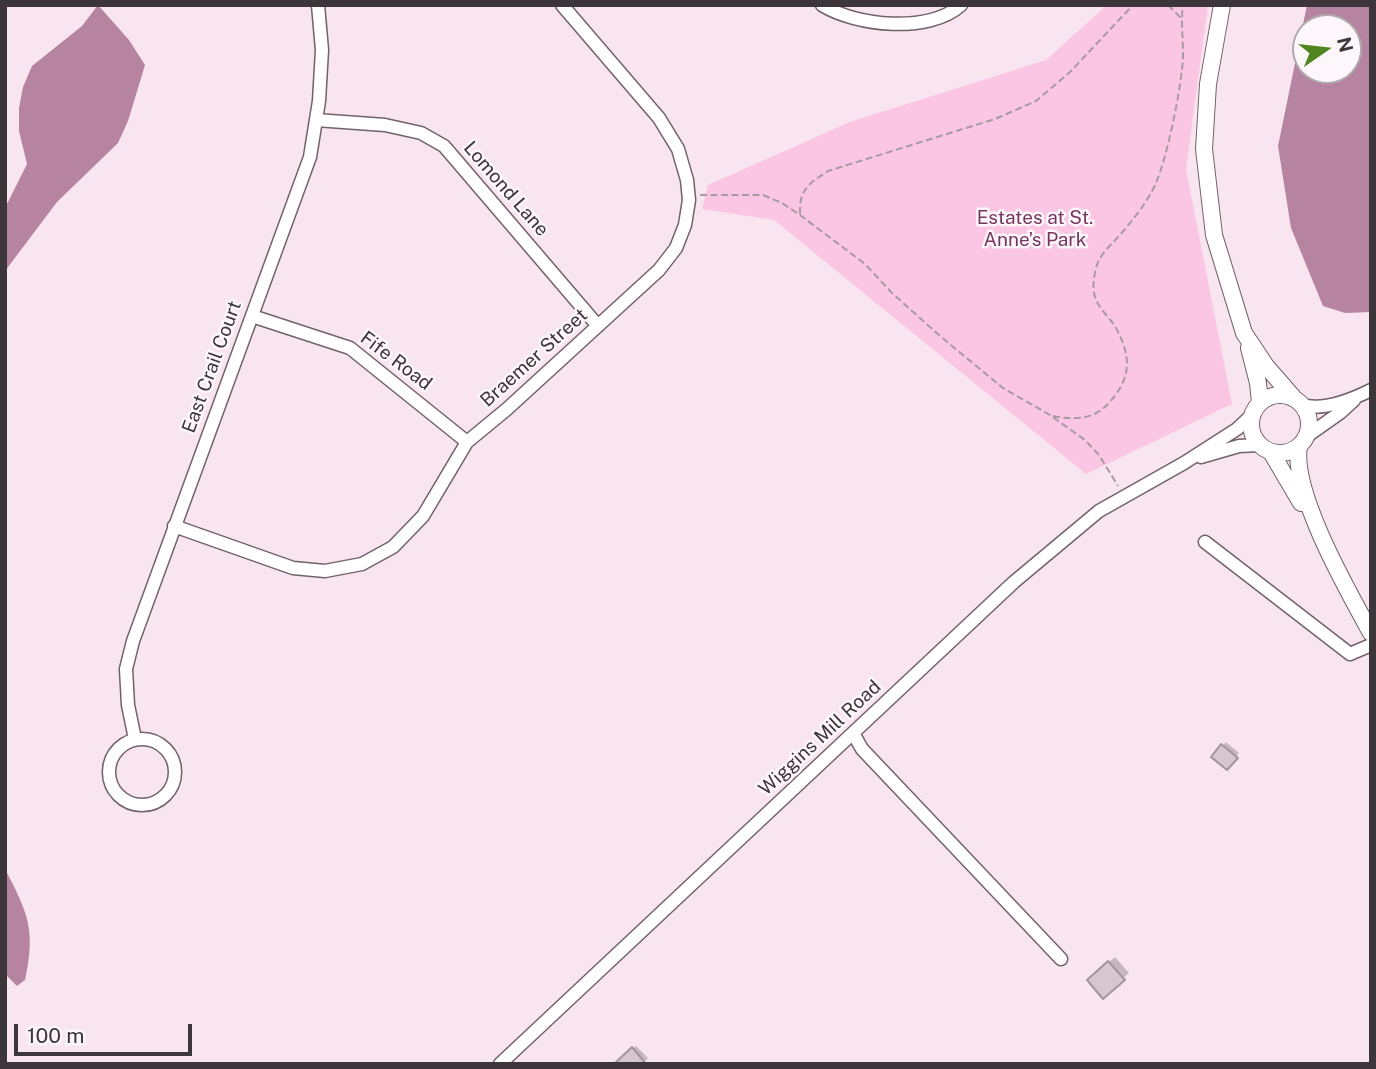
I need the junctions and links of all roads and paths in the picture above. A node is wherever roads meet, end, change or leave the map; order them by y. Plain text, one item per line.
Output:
1 (318, 5) edge
2 (562, 5) edge
3 (822, 5) edge
4 (961, 5) edge
5 (1133, 5) edge
6 (1168, 5) edge
7 (1183, 5) edge
8 (1222, 5) edge
9 (1182, 19) junction
10 (316, 120) junction
11 (688, 194) junction
12 (800, 215) junction
13 (252, 316) junction
14 (598, 326) junction
15 (1244, 332) junction
16 (1371, 390) edge
17 (1357, 397) junction
18 (1297, 401) junction
19 (1256, 408) junction
20 (1050, 415) junction
21 (1303, 441) junction
22 (467, 442) junction
23 (1265, 449) junction
24 (1184, 463) junction
25 (1124, 496) junction
26 (174, 526) junction
27 (1320, 532) junction
28 (1205, 542) dead end
29 (1371, 633) edge
30 (1371, 645) edge
31 (853, 733) junction
32 (135, 738) junction
33 (1061, 959) dead end
34 (500, 1064) edge

1 - 10 street, East Crail Court
2 - 11 street, Braemer Street
3 - 4 street
5 - 12 path
6 - 9 path
7 - 9 path
8 - 15 main road
9 - 20 path
10 - 13 street, East Crail Court
10 - 14 street, Lomond Lane
11 - 12 path
11 - 14 street, Braemer Street
12 - 20 path
13 - 22 street, Fife Road
13 - 26 street, East Crail Court
14 - 22 street, Braemer Street
15 - 18 main road
15 - 19 main road
16 - 17 street
17 - 18 street
17 - 21 street
18 - 19 main road
18 - 21 main road
19 - 23 main road
19 - 24 street, Wiggins Mill Road
20 - 25 path
21 - 23 main road
21 - 27 main road
22 - 26 street, Braemer Street
23 - 24 street, Wiggins Mill Road
23 - 27 main road
24 - 25 street, Wiggins Mill Road
25 - 31 street, Wiggins Mill Road
26 - 32 street, East Crail Court
27 - 29 main road
28 - 30 street
31 - 33 street
31 - 34 street, Wiggins Mill Road
32 - 32 street

